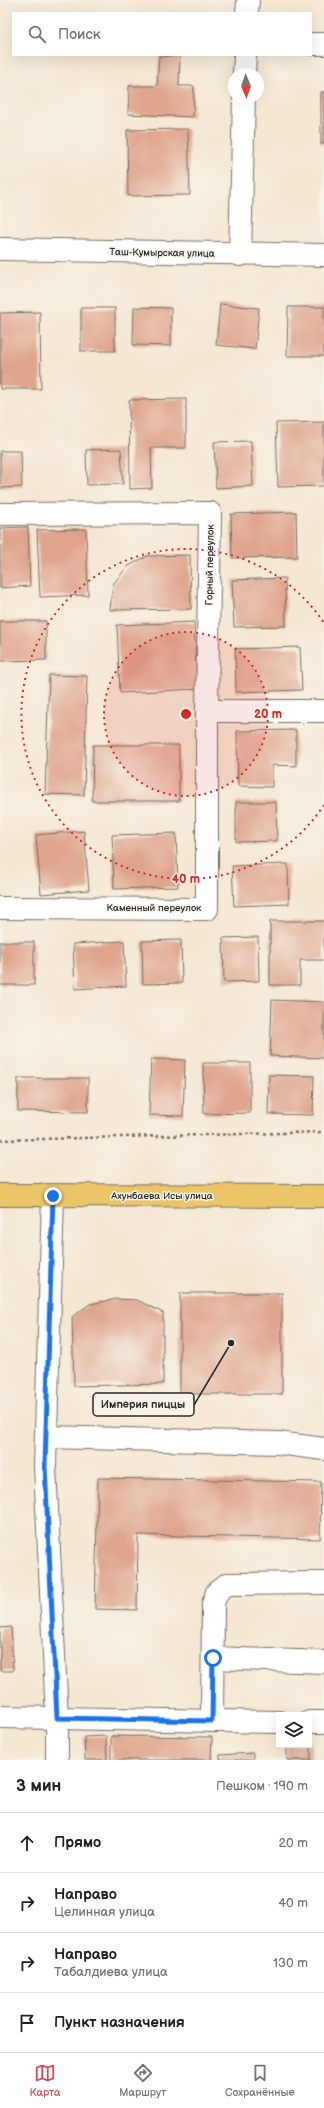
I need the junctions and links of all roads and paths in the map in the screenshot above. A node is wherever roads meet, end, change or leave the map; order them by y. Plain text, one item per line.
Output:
1 (248, 0) edge
2 (247, 12) edge
3 (312, 44) edge
4 (324, 44) edge
5 (245, 56) edge
6 (244, 68) edge
7 (244, 104) edge
8 (0, 249) edge
9 (240, 254) junction
10 (324, 256) edge
11 (0, 514) edge
12 (207, 711) junction
13 (324, 711) edge
14 (0, 908) edge
15 (324, 1132) edge
16 (0, 1140) edge
17 (0, 1195) edge
18 (53, 1196) junction
19 (324, 1196) edge
20 (46, 1437) junction
21 (324, 1449) edge
22 (324, 1583) edge
23 (213, 1658) junction
24 (324, 1662) edge
25 (0, 1717) edge
26 (57, 1718) junction
27 (212, 1721) junction
28 (276, 1722) edge
29 (312, 1722) edge
30 (324, 1722) edge
31 (57, 1760) edge

1 - 2 street
3 - 4 street
5 - 6 street
7 - 9 street
8 - 9 street, Таш-Кумырская улица
9 - 10 street, Таш-Кумырская улица
11 - 12 street, Горный переулок
12 - 13 street
12 - 14 street, Каменный переулок
15 - 16 path
17 - 18 main road, Ахунбаева Исы улица
18 - 19 main road, Ахунбаева Исы улица
18 - 20 street
20 - 21 street
20 - 26 street
22 - 23 street
23 - 24 street
23 - 27 street
25 - 26 street
26 - 27 street
26 - 31 street
27 - 28 street
29 - 30 street

